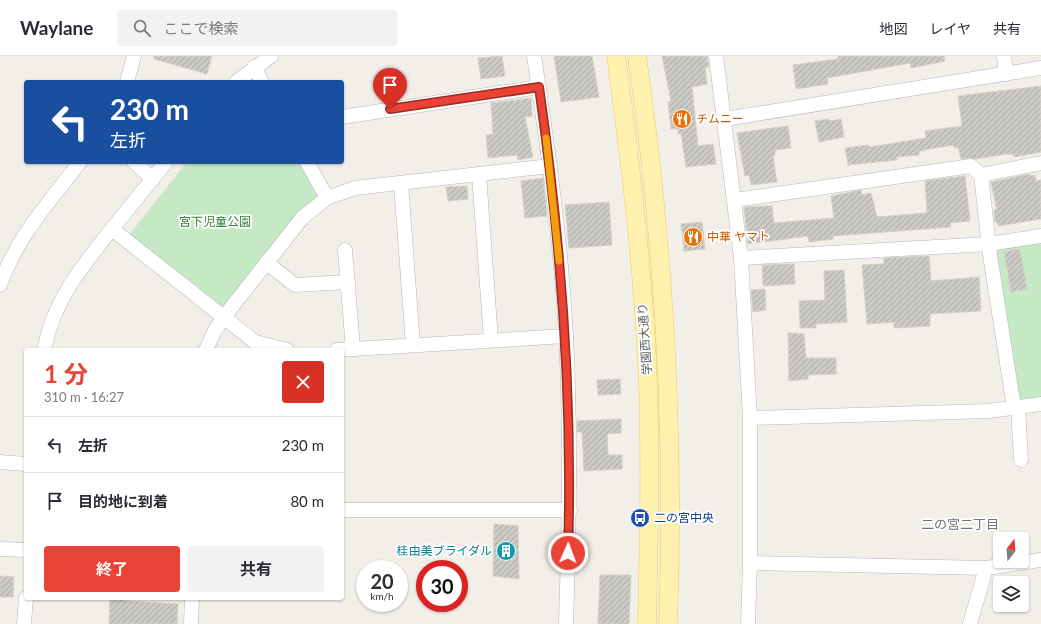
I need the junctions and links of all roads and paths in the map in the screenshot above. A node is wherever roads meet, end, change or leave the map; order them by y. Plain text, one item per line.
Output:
1 (134, 56) edge
2 (271, 56) edge
3 (534, 56) edge
4 (616, 56) edge
5 (637, 56) edge
6 (716, 56) edge
7 (1004, 56) edge
8 (254, 67) junction
9 (1041, 68) edge
10 (1006, 74) junction
11 (128, 80) edge
12 (238, 80) edge
13 (261, 80) edge
14 (539, 87) junction
15 (344, 117) edge
16 (725, 119) junction
17 (1041, 163) edge
18 (79, 164) edge
19 (136, 164) edge
20 (164, 164) edge
21 (308, 164) edge
22 (550, 166) junction
23 (478, 174) junction
24 (981, 175) junction
25 (153, 179) junction
26 (401, 184) junction
27 (327, 198) junction
28 (734, 200) junction
29 (112, 229) junction
30 (1041, 236) edge
31 (989, 244) junction
32 (345, 250) dead end
33 (741, 258) junction
34 (267, 263) junction
35 (348, 282) junction
36 (0, 285) edge
37 (223, 318) junction
38 (566, 336) junction
39 (491, 340) junction
40 (413, 345) junction
41 (45, 348) edge
42 (207, 348) edge
43 (275, 348) edge
44 (353, 349) junction
45 (344, 350) edge
46 (1041, 404) edge
47 (1016, 408) junction
48 (750, 418) junction
49 (1021, 460) dead end
50 (0, 462) edge
51 (24, 464) edge
52 (344, 510) edge
53 (570, 510) junction
54 (0, 549) edge
55 (24, 550) edge
56 (1041, 560) edge
57 (750, 563) junction
58 (986, 568) junction
59 (26, 600) edge
60 (192, 600) edge
61 (24, 624) edge
62 (192, 624) edge
63 (566, 624) edge
64 (647, 624) edge
65 (668, 624) edge
66 (748, 624) edge
67 (970, 624) edge

1 - 11 street
2 - 8 street
3 - 14 street
4 - 64 main road, 学園西大通り
5 - 65 main road, 学園西大通り
6 - 16 street
7 - 10 street
8 - 12 street
8 - 13 street
9 - 10 street
10 - 16 street
14 - 15 street
14 - 22 street
16 - 28 street
17 - 24 street
18 - 36 street
19 - 25 street
20 - 25 street
21 - 27 street
22 - 23 street
22 - 38 street
23 - 26 street
23 - 39 street
24 - 28 street
24 - 31 street
25 - 29 street
26 - 27 street
26 - 40 street
27 - 34 street
28 - 33 street
29 - 37 street
29 - 41 street
30 - 31 street
31 - 33 street
31 - 47 street
32 - 35 street
33 - 48 street
34 - 35 street
34 - 37 street
35 - 44 street
37 - 42 street
37 - 43 street
38 - 39 street
38 - 53 street
39 - 40 street
40 - 44 street
44 - 45 street
46 - 47 street
47 - 48 street
47 - 49 street
48 - 57 street
50 - 51 street
52 - 53 street
53 - 63 street
54 - 55 street
56 - 58 street
57 - 58 street
57 - 66 street
58 - 67 street
59 - 61 street
60 - 62 street

